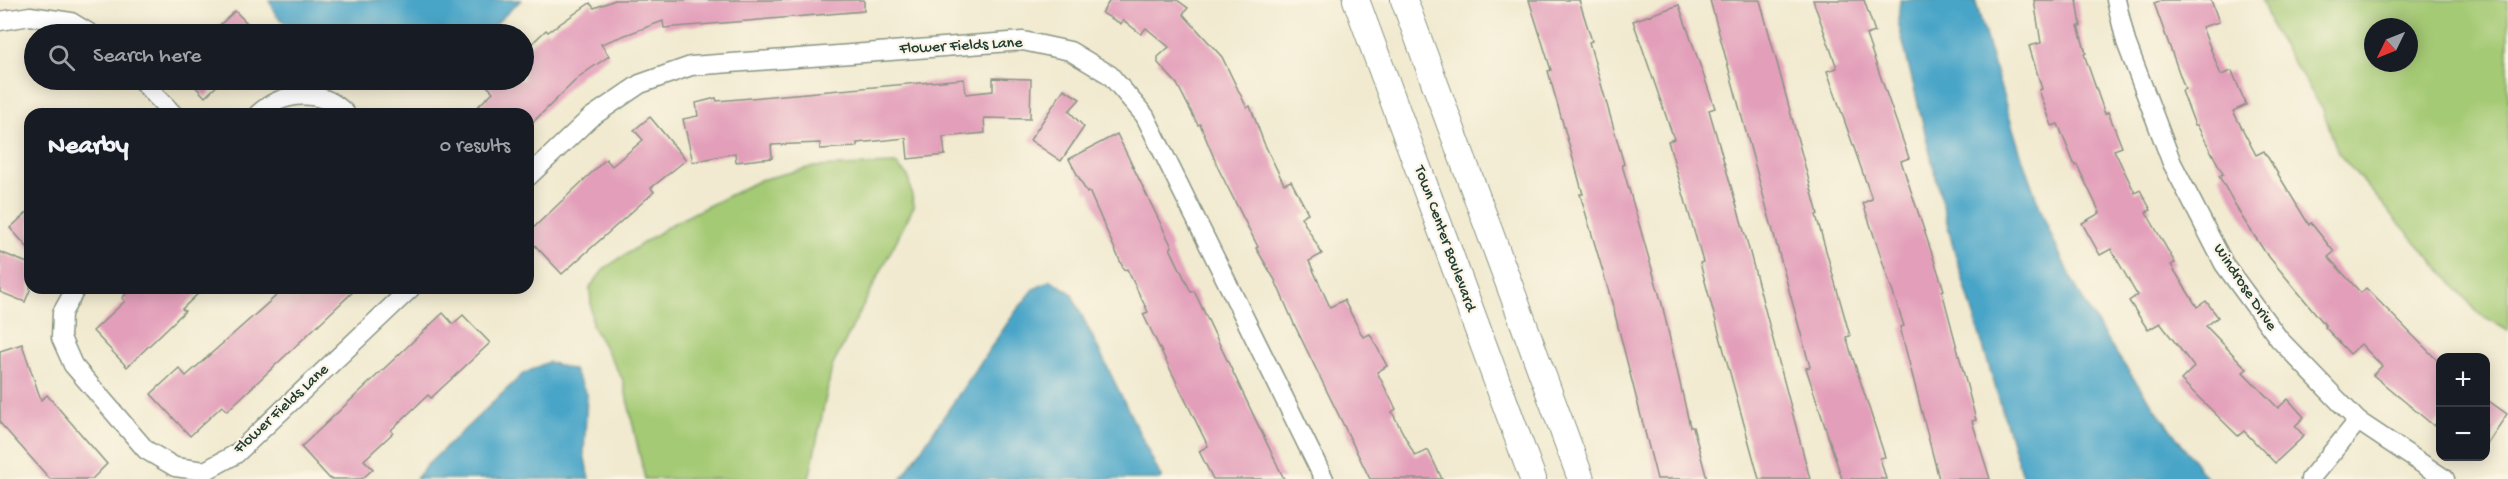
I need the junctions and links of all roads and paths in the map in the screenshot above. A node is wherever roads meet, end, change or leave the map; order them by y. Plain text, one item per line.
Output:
1 (1356, 0) edge
2 (1404, 0) edge
3 (2116, 0) edge
4 (0, 21) edge
5 (74, 24) edge
6 (150, 90) edge
7 (167, 108) edge
8 (268, 108) edge
9 (337, 108) edge
10 (534, 171) edge
11 (73, 294) edge
12 (405, 294) edge
13 (2358, 421) junction
14 (1324, 479) edge
15 (1533, 479) edge
16 (1581, 479) edge
17 (2310, 479) edge
18 (2445, 479) edge

1 - 15 main road, Town Center Boulevard
2 - 16 main road
3 - 13 street, Windrose Drive
4 - 5 street
6 - 7 street
8 - 9 street
10 - 14 street, Flower Fields Lane
11 - 12 street, Flower Fields Lane
13 - 17 street
13 - 18 street, Windrose Drive

